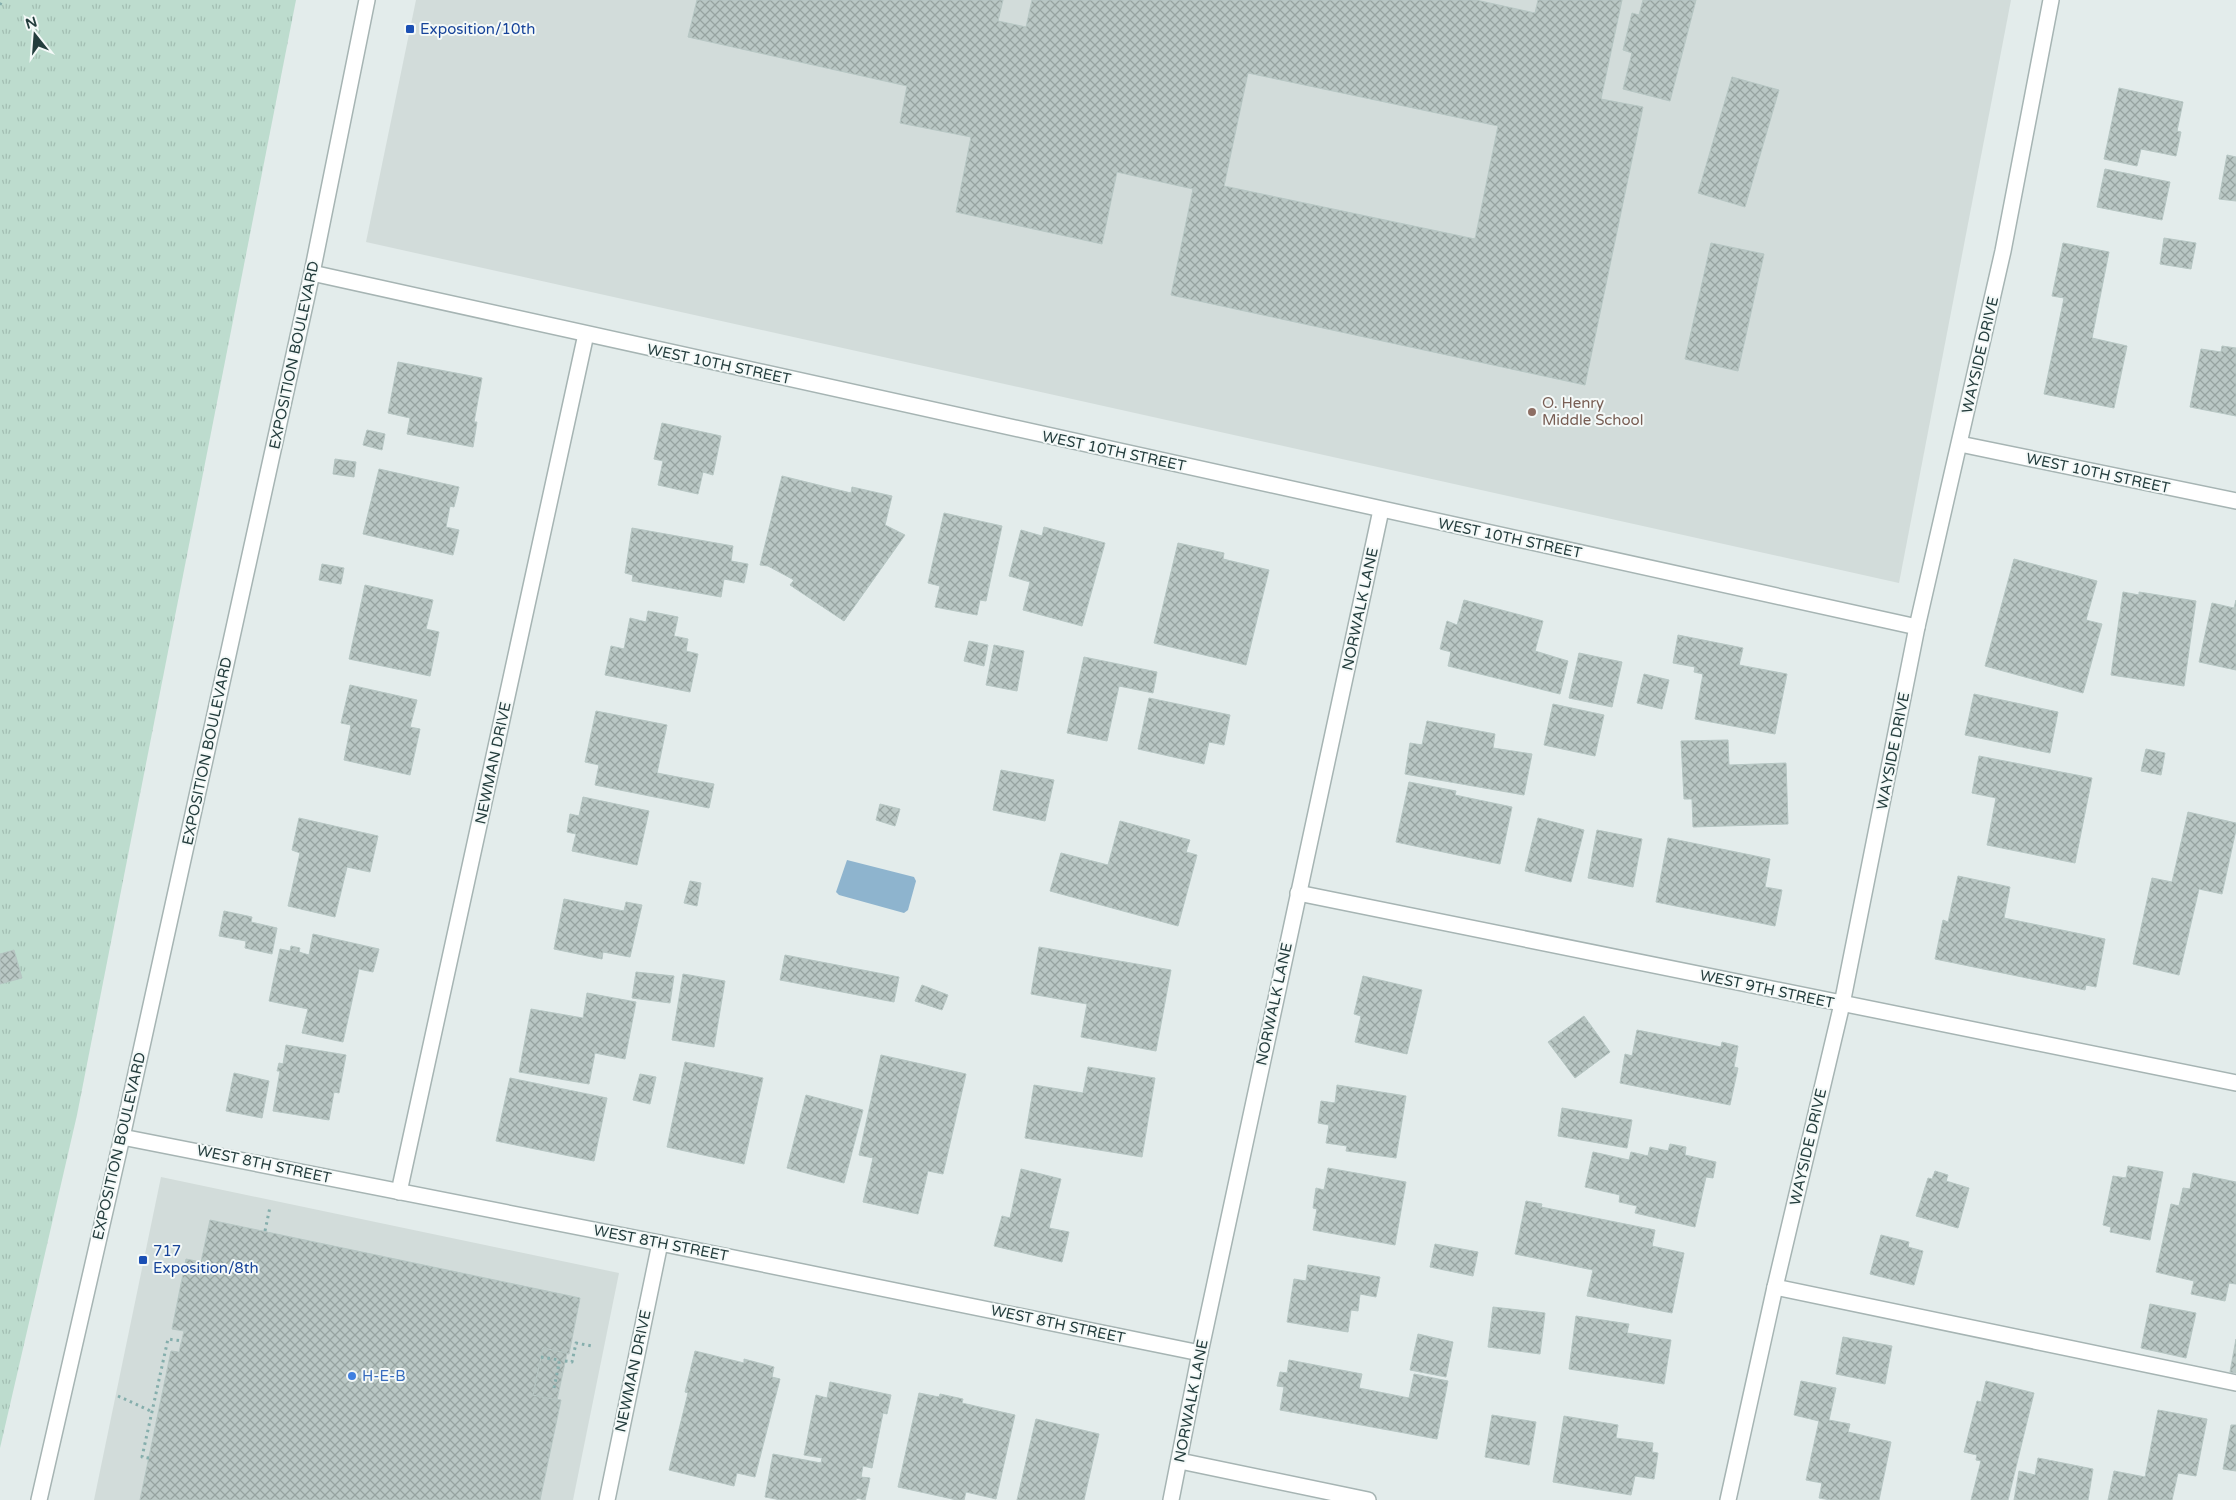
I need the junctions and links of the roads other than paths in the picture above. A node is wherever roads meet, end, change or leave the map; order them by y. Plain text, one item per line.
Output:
1 (367, 0) edge
2 (2051, 0) edge
3 (312, 273) junction
4 (586, 334) junction
5 (1960, 444) junction
6 (2236, 502) edge
7 (1381, 510) junction
8 (1917, 627) junction
9 (1298, 893) junction
10 (1842, 1004) junction
11 (2236, 1082) edge
12 (122, 1137) junction
13 (399, 1192) junction
14 (660, 1242) junction
15 (1775, 1287) junction
16 (1200, 1353) junction
17 (2236, 1383) edge
18 (1180, 1461) junction
19 (39, 1500) edge
20 (607, 1500) edge
21 (1171, 1500) edge
22 (1368, 1500) edge
23 (1728, 1500) edge

1 - 3 street, EXPOSITION BOULEVARD
2 - 5 street, WAYSIDE DRIVE
3 - 4 street, WEST 10TH STREET
3 - 12 street, EXPOSITION BOULEVARD
4 - 7 street, WEST 10TH STREET
4 - 13 street, NEWMAN DRIVE
5 - 6 street, WEST 10TH STREET
5 - 8 street, WAYSIDE DRIVE
7 - 8 street, WEST 10TH STREET
7 - 9 street, NORWALK LANE
8 - 10 street, WAYSIDE DRIVE
9 - 10 street, WEST 9TH STREET
9 - 16 street, NORWALK LANE
10 - 11 street, WEST 9TH STREET
10 - 15 street, WAYSIDE DRIVE
12 - 13 street, WEST 8TH STREET
12 - 19 street, EXPOSITION BOULEVARD
13 - 14 street, WEST 8TH STREET
14 - 16 street, WEST 8TH STREET
14 - 20 street, NEWMAN DRIVE
15 - 17 street
15 - 23 street, WAYSIDE DRIVE
16 - 18 street, NORWALK LANE
18 - 21 street, NORWALK LANE
18 - 22 street

